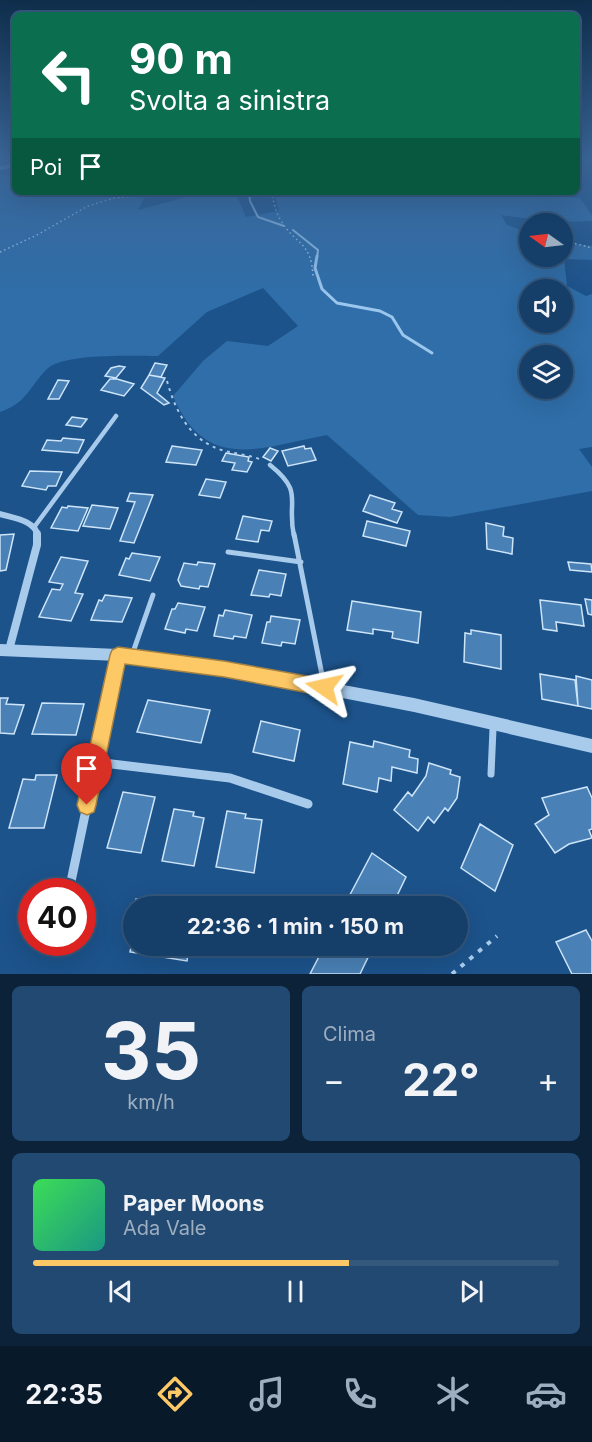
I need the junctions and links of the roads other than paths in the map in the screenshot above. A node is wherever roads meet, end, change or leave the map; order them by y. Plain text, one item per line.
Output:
1 (116, 416) dead end
2 (270, 465) road end
3 (0, 514) edge
4 (34, 526) junction
5 (228, 552) dead end
6 (302, 562) junction
7 (153, 595) dead end
8 (5, 650) edge
9 (125, 656) junction
10 (324, 687) junction
11 (493, 723) junction
12 (592, 746) edge
13 (95, 762) junction
14 (491, 774) dead end
15 (308, 804) dead end
16 (72, 878) edge

1 - 4 lane
2 - 6 lane
3 - 4 street
4 - 8 street
5 - 6 lane
6 - 10 lane
7 - 9 lane
8 - 9 street
9 - 10 street
9 - 13 street
10 - 11 street
11 - 12 street
11 - 14 lane
13 - 15 street
13 - 16 street

